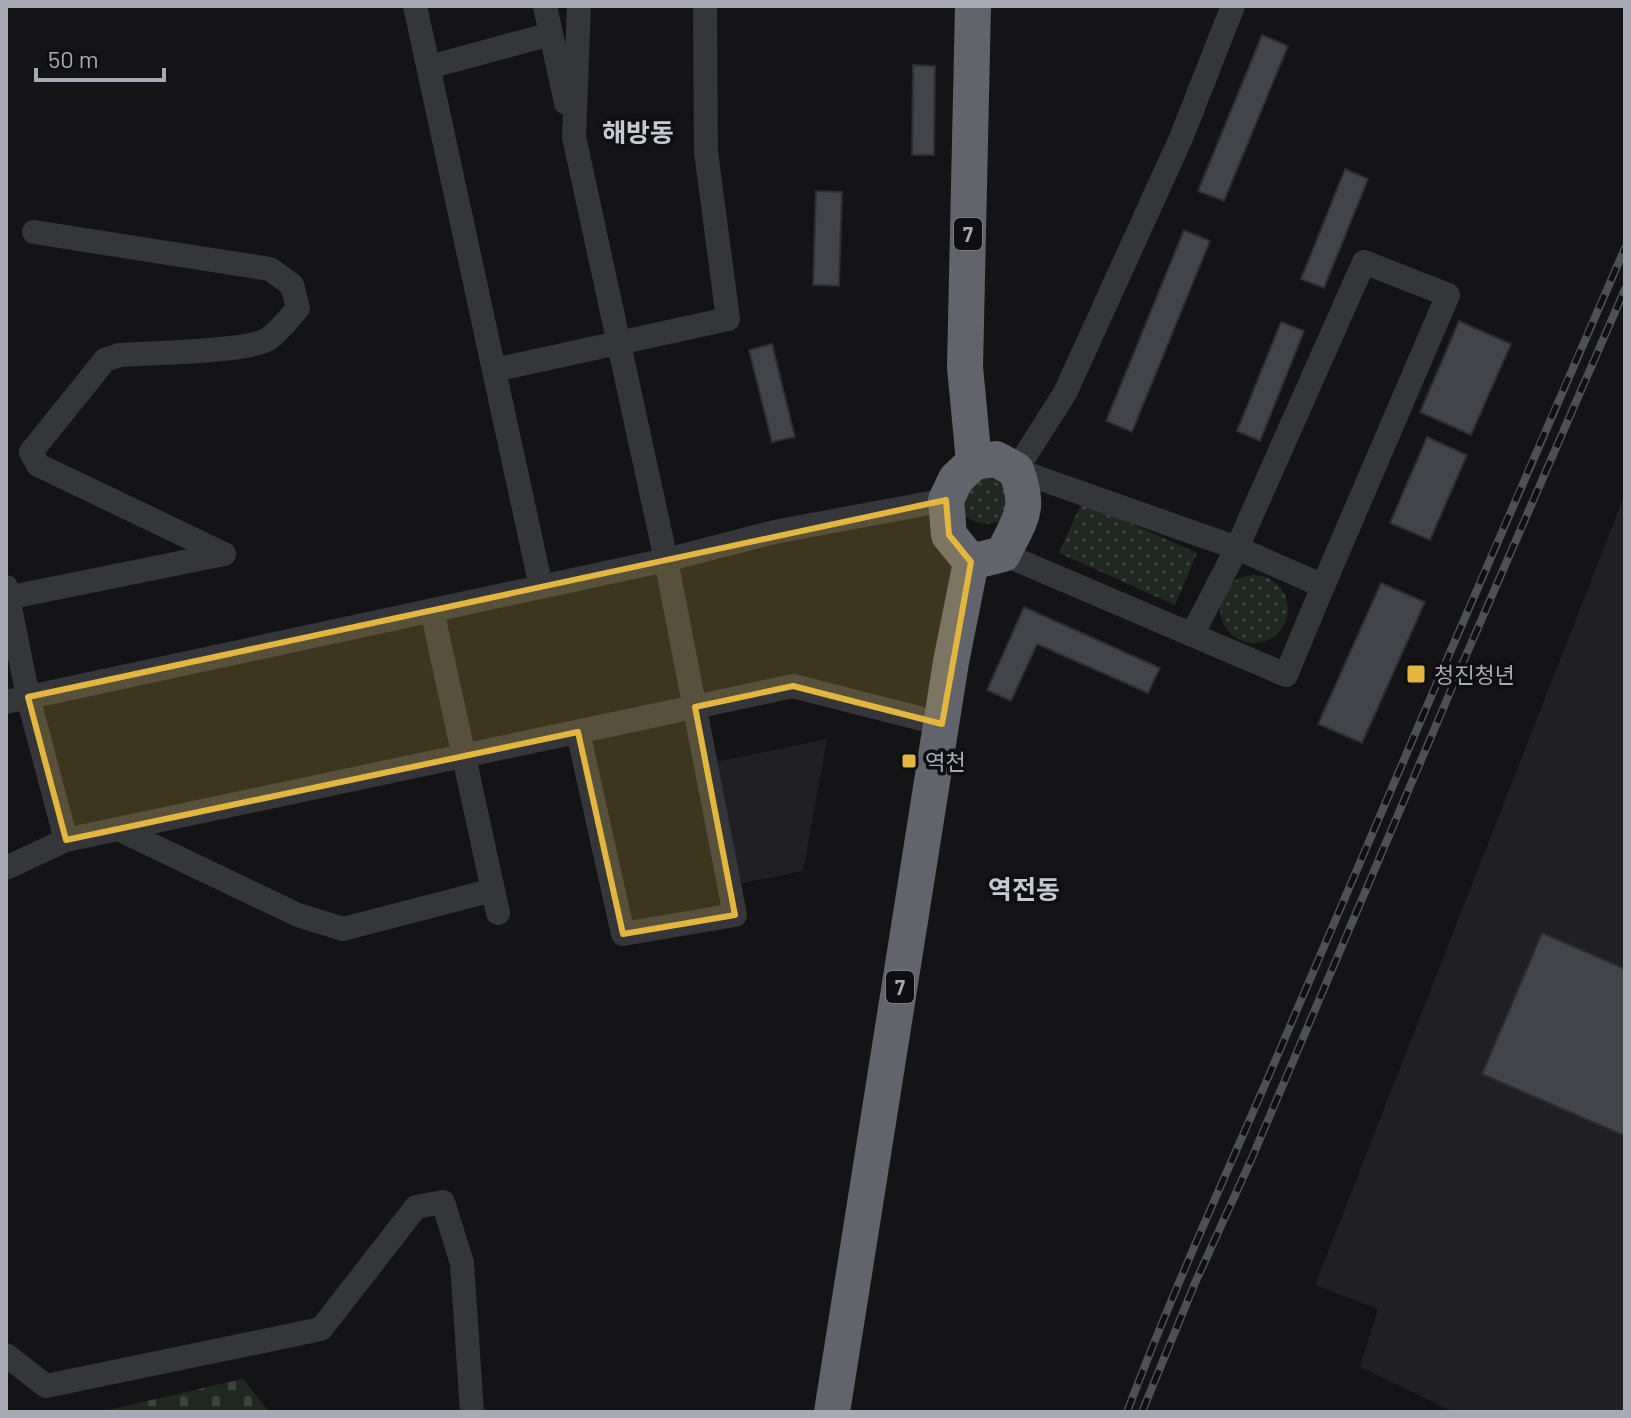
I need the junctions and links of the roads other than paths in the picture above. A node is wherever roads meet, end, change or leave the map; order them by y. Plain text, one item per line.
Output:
1 (415, 6) edge
2 (545, 6) edge
3 (579, 6) edge
4 (705, 6) edge
5 (973, 6) edge
6 (1233, 6) edge
7 (551, 34) junction
8 (429, 67) junction
9 (574, 137) junction
10 (34, 232) dead end
11 (619, 343) junction
12 (494, 370) junction
13 (974, 462) junction
14 (1016, 470) junction
15 (946, 500) junction
16 (1237, 548) junction
17 (987, 558) junction
18 (666, 560) junction
19 (1323, 586) junction
20 (541, 587) junction
21 (7, 594) edge
22 (432, 610) junction
23 (1192, 635) junction
24 (17, 699) edge
25 (695, 707) junction
26 (942, 724) junction
27 (578, 732) junction
28 (464, 756) junction
29 (118, 829) junction
30 (66, 840) junction
31 (6, 868) edge
32 (6, 1355) edge
33 (472, 1412) edge
34 (832, 1412) edge

1 - 8 street
2 - 7 street
3 - 9 street
4 - 11 street
5 - 13 highway, 7
6 - 14 street
7 - 8 street
7 - 9 street
8 - 12 street
9 - 11 street
10 - 21 street
11 - 12 street
11 - 18 street
12 - 20 street
13 - 14 highway
13 - 15 highway
14 - 16 street
14 - 17 highway, 7
15 - 17 highway
15 - 18 street
16 - 19 street
16 - 19 street
16 - 23 street
17 - 23 street
17 - 26 highway, 7
18 - 20 street
18 - 25 street
19 - 23 street
20 - 22 street
21 - 24 street
22 - 24 street
22 - 28 street
24 - 30 street
25 - 26 street
25 - 27 street
25 - 27 street
26 - 34 highway, 7
27 - 28 street
28 - 29 street
28 - 29 street
29 - 30 street
30 - 31 street
32 - 33 street

